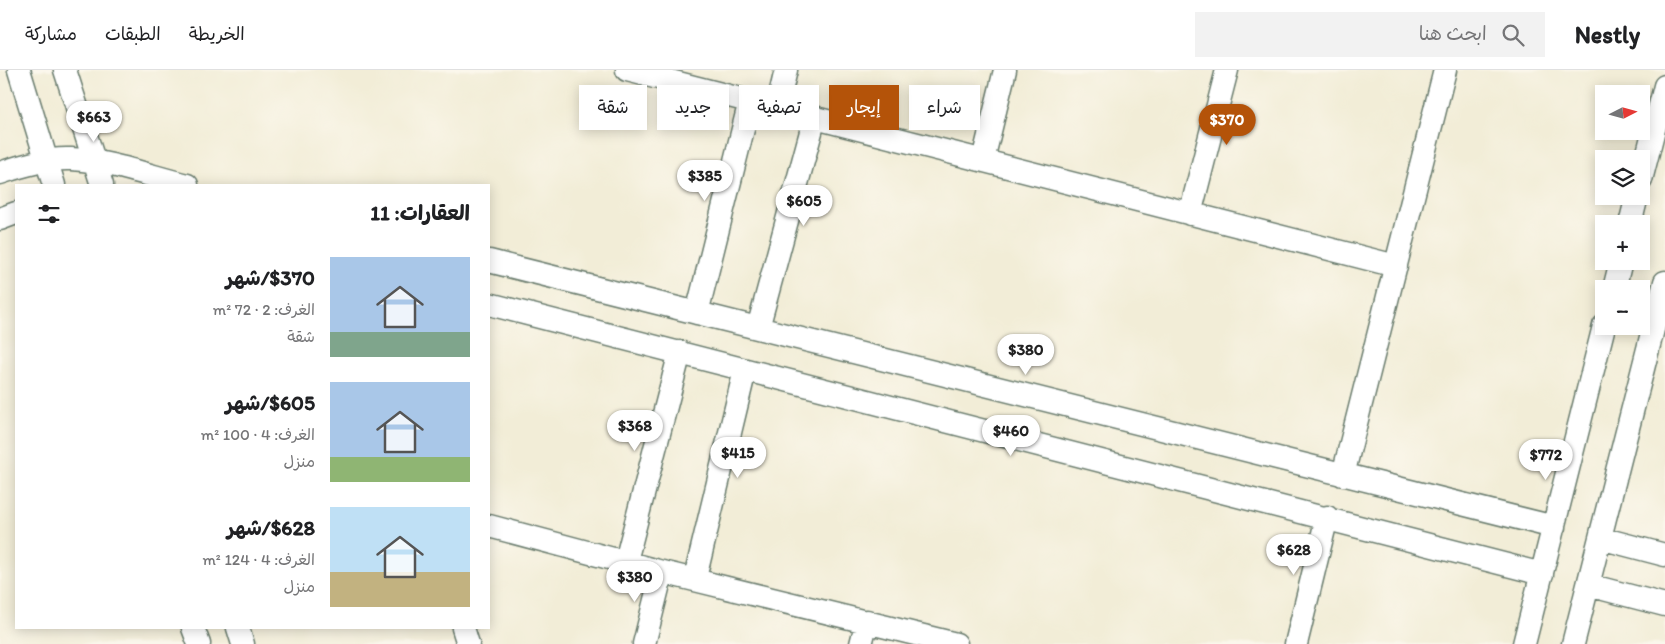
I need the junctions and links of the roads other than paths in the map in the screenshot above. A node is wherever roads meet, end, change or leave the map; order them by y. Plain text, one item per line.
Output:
1 (19, 70) edge
2 (65, 70) edge
3 (627, 70) edge
4 (786, 70) edge
5 (1005, 70) edge
6 (1227, 70) edge
7 (1445, 70) edge
8 (782, 85) edge
9 (1665, 86) edge
10 (739, 98) edge
11 (819, 118) edge
12 (743, 130) edge
13 (811, 130) edge
14 (1649, 150) edge
15 (47, 160) junction
16 (983, 160) junction
17 (94, 162) junction
18 (0, 173) edge
19 (54, 184) edge
20 (102, 184) edge
21 (183, 184) edge
22 (15, 213) edge
23 (1190, 214) junction
24 (0, 219) edge
25 (490, 260) edge
26 (1396, 266) junction
27 (1665, 282) edge
28 (490, 304) edge
29 (697, 313) junction
30 (758, 328) junction
31 (1602, 335) edge
32 (680, 352) junction
33 (745, 370) junction
34 (1343, 475) junction
35 (1327, 517) junction
36 (490, 526) edge
37 (1554, 527) junction
38 (1600, 538) junction
39 (1665, 555) edge
40 (626, 561) junction
41 (662, 572) junction
42 (1542, 574) junction
43 (695, 578) junction
44 (1588, 585) junction
45 (1665, 605) edge
46 (867, 622) junction
47 (194, 629) edge
48 (238, 629) edge
49 (463, 629) edge
50 (199, 644) edge
51 (244, 644) edge
52 (468, 644) edge
53 (644, 644) edge
54 (861, 644) edge
55 (956, 644) edge
56 (1296, 644) edge
57 (1524, 644) edge
58 (1573, 644) edge

1 - 15 street
2 - 17 street
3 - 10 street
4 - 8 street
5 - 16 street
6 - 23 street
7 - 26 street
9 - 14 street
11 - 16 street
12 - 29 street
13 - 30 street
15 - 17 street
15 - 18 street
15 - 19 street
16 - 23 street
17 - 20 street
17 - 21 street
22 - 24 street
23 - 26 street
25 - 29 street
26 - 34 street
27 - 38 street
28 - 32 street
29 - 30 street
30 - 34 street
31 - 37 street
32 - 33 street
32 - 40 street
33 - 35 street
33 - 43 street
34 - 37 street
35 - 42 street
35 - 56 street
36 - 40 street
37 - 42 street
38 - 39 street
38 - 44 street
40 - 41 street
41 - 43 street
41 - 53 street
42 - 57 street
43 - 46 street
44 - 45 street
44 - 58 street
46 - 54 street
46 - 55 street
47 - 50 street
48 - 51 street
49 - 52 street

